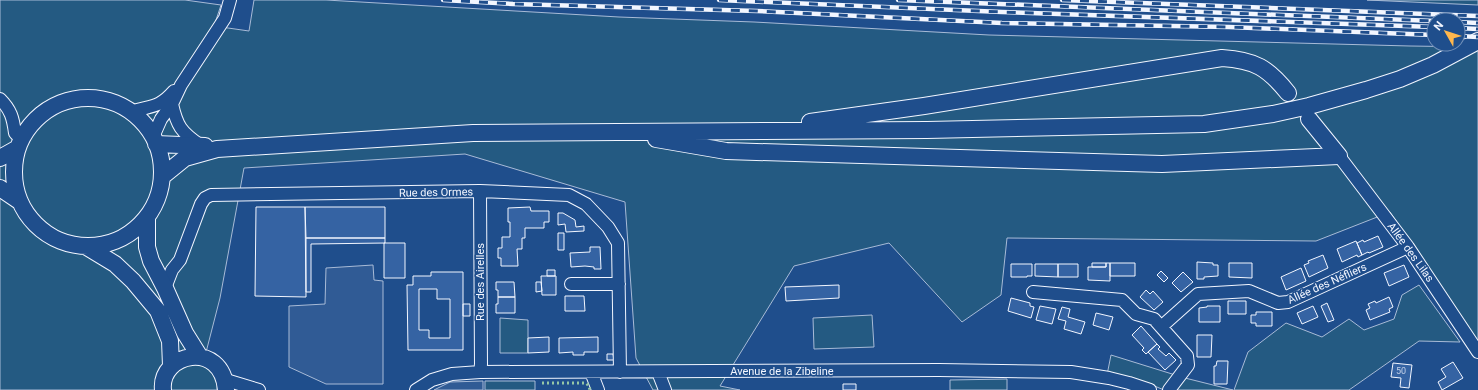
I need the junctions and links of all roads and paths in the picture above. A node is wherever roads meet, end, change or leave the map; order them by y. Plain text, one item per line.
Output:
1 (230, 3) edge
2 (1475, 42) edge
3 (181, 85) junction
4 (1288, 93) dead end
5 (0, 99) edge
6 (172, 104) junction
7 (130, 112) junction
8 (1309, 119) dead end
9 (751, 131) junction
10 (609, 132) junction
11 (155, 141) junction
12 (18, 143) junction
13 (200, 145) junction
14 (216, 149) junction
15 (1339, 156) junction
16 (0, 158) edge
17 (164, 175) junction
18 (0, 188) edge
19 (480, 191) junction
20 (19, 201) junction
21 (147, 218) junction
22 (87, 247) junction
23 (1408, 247) junction
24 (571, 284) dead end
25 (619, 284) junction
26 (165, 288) junction
27 (1033, 292) dead end
28 (1161, 327) junction
29 (1478, 352) edge
30 (200, 357) junction
31 (171, 366) junction
32 (480, 372) junction
33 (591, 372) junction
34 (620, 372) junction
35 (658, 372) junction
36 (226, 385) edge
37 (664, 388) edge
38 (163, 390) edge
39 (259, 390) edge
40 (416, 390) edge
41 (598, 390) edge
42 (1150, 390) edge
43 (1169, 390) edge

1 - 3 street
2 - 9 main road
3 - 6 street
3 - 7 street
4 - 9 main road
5 - 12 street
6 - 11 street
6 - 13 street
7 - 11 main road
7 - 12 main road
8 - 15 main road
9 - 10 main road
10 - 14 main road
10 - 15 main road
11 - 13 main road
11 - 17 main road
12 - 16 main road
12 - 20 main road
13 - 14 main road
14 - 17 main road
15 - 23 street, Allée des Lilas
17 - 21 main road
18 - 20 main road
19 - 25 street, Rue des Ormes
19 - 26 street, Rue des Ormes
19 - 32 street, Rue des Airelles
20 - 22 main road
21 - 22 main road
21 - 26 main road
22 - 31 main road
23 - 28 street, Allée des Néfliers
23 - 29 street, Allée des Lilas
24 - 25 street
25 - 34 street, Rue des Ormes
26 - 30 main road
27 - 28 street
28 - 43 street
30 - 31 main road
30 - 36 main road
31 - 38 main road
32 - 33 street, Avenue de la Zibeline
32 - 40 street, Avenue de la Zibeline
33 - 34 street, Avenue de la Zibeline
33 - 41 street
34 - 35 street, Avenue de la Zibeline
35 - 37 street
35 - 42 street, Avenue de la Zibeline
36 - 39 street

